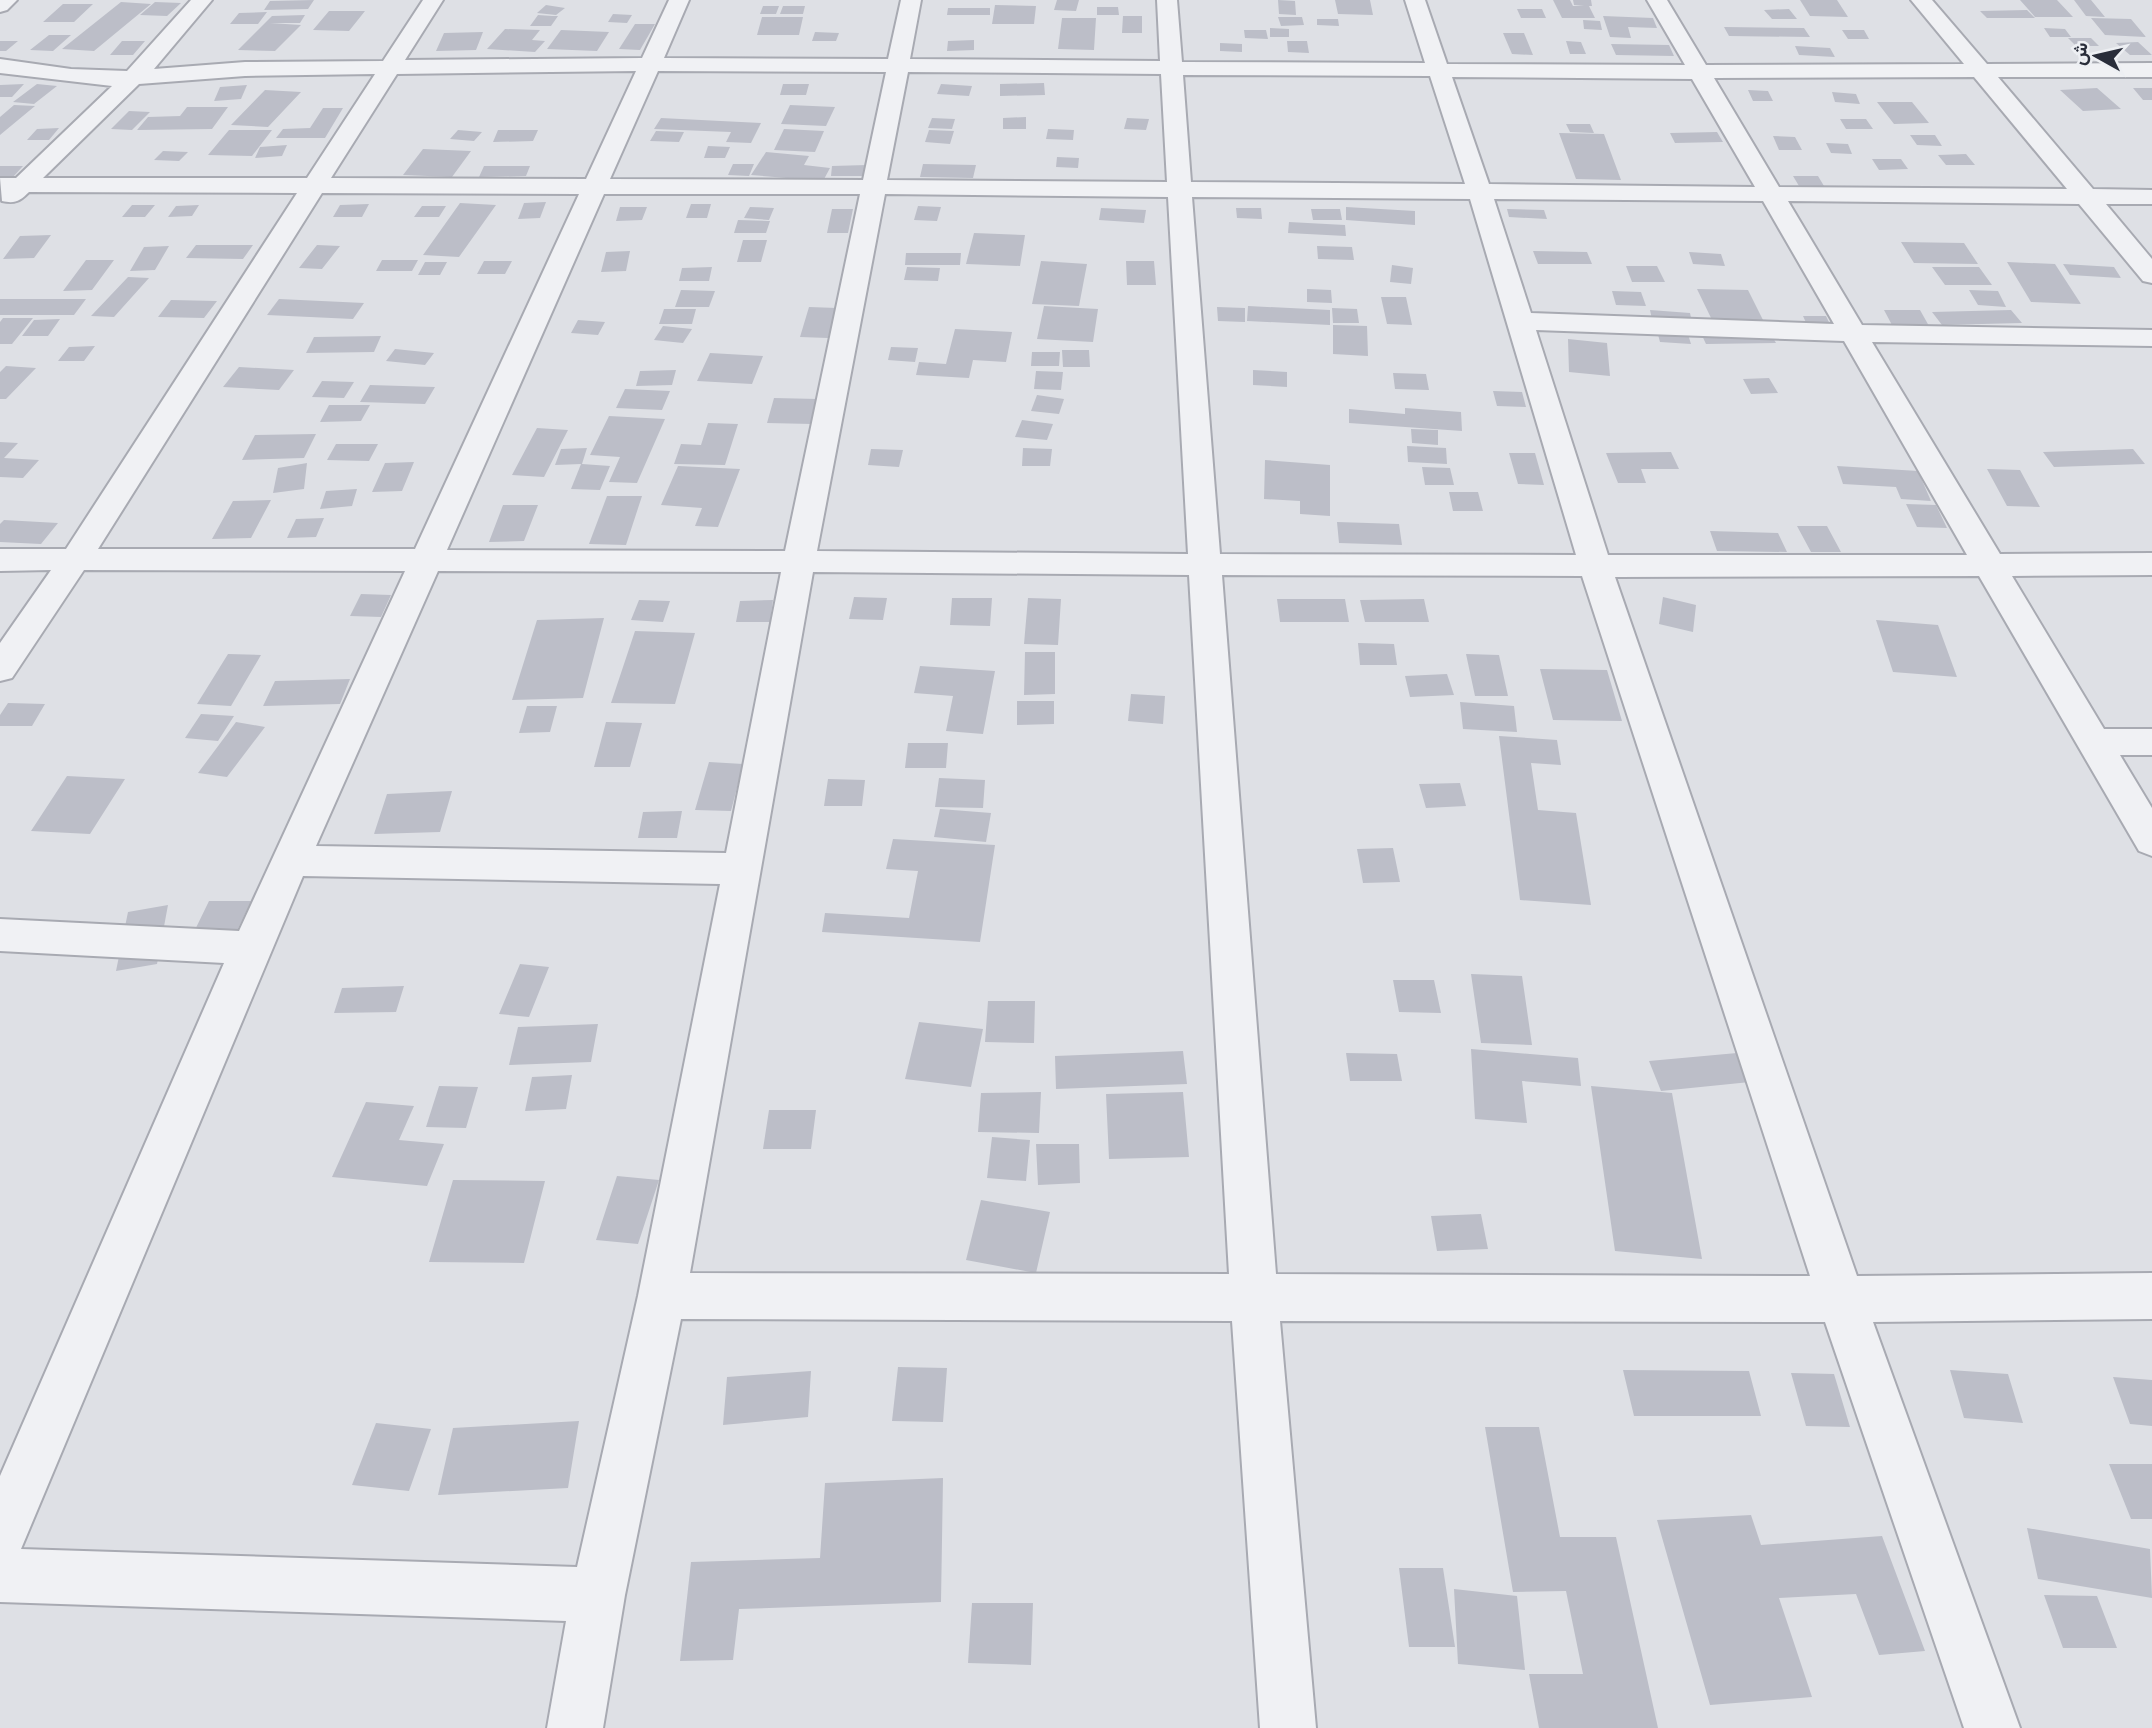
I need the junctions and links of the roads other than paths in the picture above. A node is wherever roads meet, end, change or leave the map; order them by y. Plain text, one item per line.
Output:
1 (7, 0) edge
2 (202, 0) edge
3 (433, 0) edge
4 (679, 0) edge
5 (911, 0) edge
6 (1167, 0) edge
7 (1415, 0) edge
8 (1657, 0) edge
9 (1921, 0) edge
10 (0, 6) edge
11 (651, 64) junction
12 (898, 64) junction
13 (0, 65) edge
14 (389, 65) junction
15 (1172, 66) junction
16 (1438, 68) junction
17 (2152, 70) edge
18 (1978, 71) junction
19 (1698, 72) junction
20 (131, 79) junction
21 (313, 184) junction
22 (10, 185) edge
23 (594, 187) junction
24 (876, 187) junction
25 (1181, 190) junction
26 (1480, 193) junction
27 (1770, 194) junction
28 (2084, 195) junction
29 (2152, 197) edge
30 (0, 207) edge
31 (2152, 275) edge
32 (1520, 321) junction
33 (1851, 332) junction
34 (2152, 338) edge
35 (425, 558) junction
36 (0, 560) edge
37 (75, 560) junction
38 (799, 563) junction
39 (2152, 564) edge
40 (1204, 565) junction
41 (1990, 565) junction
42 (1595, 566) junction
43 (0, 669) edge
44 (2094, 741) junction
45 (2152, 741) edge
46 (2152, 841) edge
47 (292, 861) junction
48 (742, 869) junction
49 (0, 934) edge
50 (251, 948) junction
51 (662, 1296) junction
52 (1254, 1296) junction
53 (2152, 1296) edge
54 (1841, 1299) junction
55 (0, 1537) edge
56 (0, 1575) edge
57 (598, 1595) junction
58 (575, 1728) edge
59 (1288, 1728) edge
60 (1992, 1728) edge

1 - 10 street
2 - 20 street
3 - 14 street
4 - 11 street
5 - 12 street
6 - 15 street
7 - 16 street
8 - 19 street
9 - 18 street
11 - 12 street
11 - 14 street
11 - 23 street
12 - 15 street
12 - 24 street
13 - 20 street
14 - 20 street
14 - 21 street
15 - 16 street
15 - 25 street
16 - 19 street
16 - 26 street
17 - 18 street
18 - 19 street
18 - 28 street
19 - 27 street
20 - 22 street
21 - 22 street
21 - 23 street
21 - 37 street
22 - 30 street
23 - 24 street
23 - 35 street
24 - 25 street
24 - 38 street
25 - 26 street
25 - 40 street
26 - 27 street
26 - 32 street
27 - 28 street
27 - 33 street
28 - 29 street
28 - 31 street
32 - 33 street
32 - 42 street
33 - 34 street
33 - 41 street
35 - 37 street
35 - 38 street
35 - 47 street
36 - 37 street
37 - 43 street
38 - 40 street
38 - 48 street
39 - 41 street
40 - 42 street
40 - 52 street
41 - 42 street
41 - 44 street
42 - 54 street
44 - 45 street
44 - 46 street
47 - 48 street
47 - 50 street
48 - 51 street
49 - 50 street
50 - 55 street
51 - 52 street
51 - 57 street
52 - 54 street
52 - 59 street
53 - 54 street
54 - 60 street
56 - 57 street
57 - 58 street

